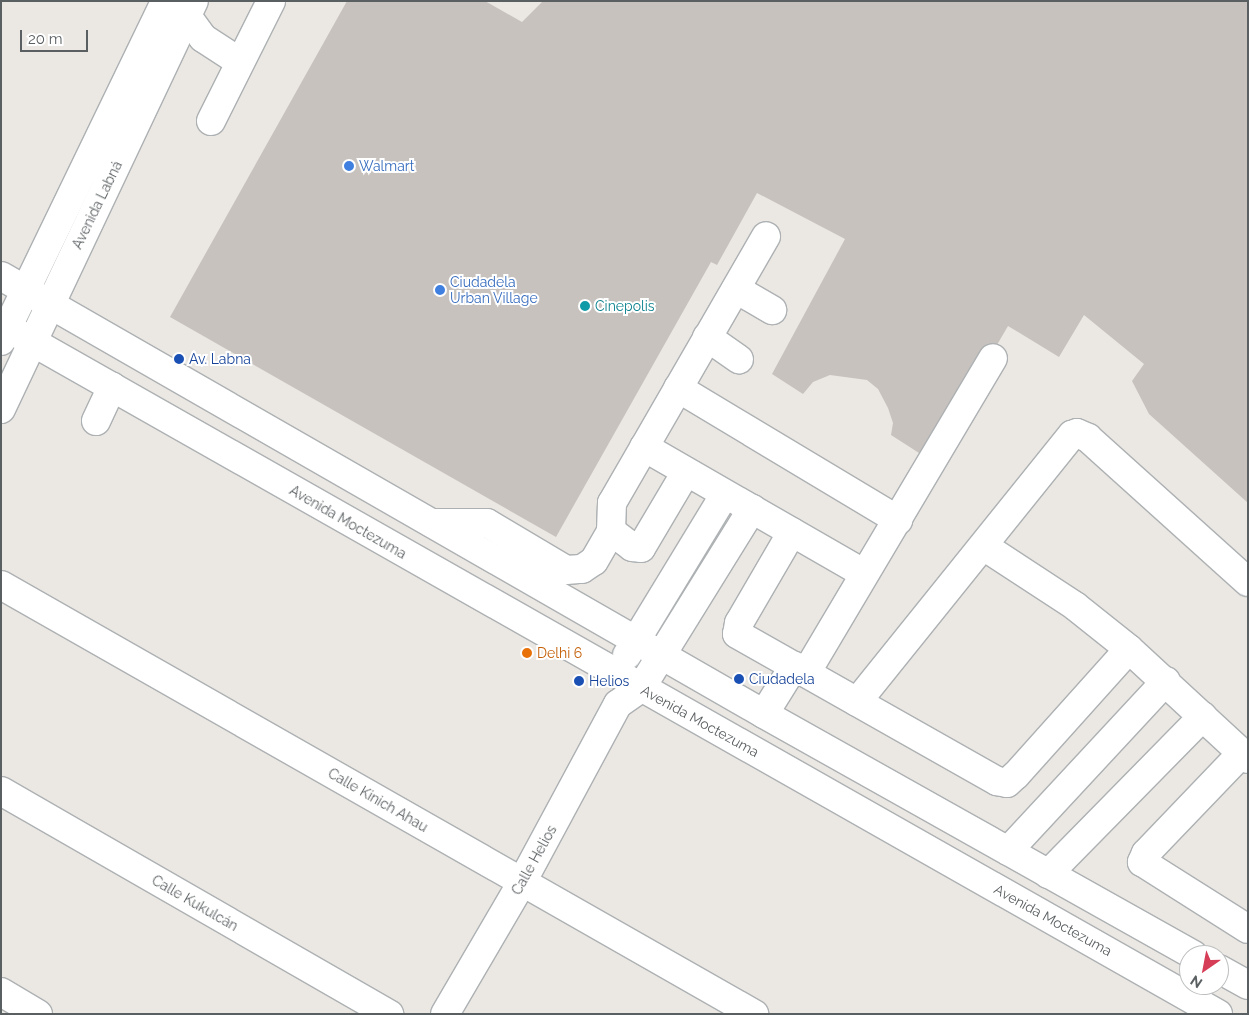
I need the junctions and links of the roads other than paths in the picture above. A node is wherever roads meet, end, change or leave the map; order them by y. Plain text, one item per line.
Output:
1 (271, 1) edge
2 (163, 2) edge
3 (191, 8) edge
4 (240, 62) junction
5 (210, 121) dead end
6 (766, 236) dead end
7 (13, 283) edge
8 (736, 289) junction
9 (49, 304) junction
10 (772, 310) dead end
11 (3, 331) edge
12 (707, 337) junction
13 (33, 342) junction
14 (739, 358) dead end
15 (993, 358) dead end
16 (112, 388) junction
17 (678, 388) junction
18 (1, 409) edge
19 (96, 421) dead end
20 (644, 447) junction
21 (686, 472) junction
22 (725, 494) junction
23 (752, 509) junction
24 (898, 520) junction
25 (429, 523) junction
26 (611, 531) junction
27 (792, 532) junction
28 (984, 546) junction
29 (863, 573) junction
30 (1248, 582) edge
31 (1, 585) edge
32 (635, 640) junction
33 (1129, 649) junction
34 (662, 655) junction
35 (800, 670) junction
36 (617, 675) junction
37 (1166, 680) junction
38 (641, 688) junction
39 (857, 702) junction
40 (618, 704) junction
41 (764, 714) junction
42 (1203, 716) junction
43 (1245, 756) edge
44 (1, 791) edge
45 (1008, 851) junction
46 (1048, 874) junction
47 (522, 882) junction
48 (1248, 929) edge
49 (1179, 947) edge
50 (1229, 975) edge
51 (1248, 986) edge
52 (1, 992) edge
53 (1209, 1011) edge
54 (38, 1014) edge
55 (389, 1014) edge
56 (445, 1014) edge
57 (754, 1014) edge

1 - 4 street
2 - 3 street
2 - 7 street, Avenida Labná
3 - 4 street
3 - 9 street, Avenida Labná
4 - 5 street
6 - 8 street
7 - 9 street
7 - 11 street, Avenida Labná
8 - 10 street
8 - 12 street
9 - 13 street, Avenida Labná
9 - 25 street
11 - 13 street, Avenida Moctezuma
12 - 14 street
12 - 17 street
13 - 16 street, Avenida Moctezuma
13 - 18 street, Avenida Labná
15 - 24 street
16 - 19 street
16 - 36 street, Avenida Moctezuma
17 - 20 street
17 - 24 street
20 - 21 street
20 - 26 street
21 - 22 street
21 - 26 street
22 - 23 street
22 - 32 street
23 - 27 street
23 - 34 street
24 - 29 street
25 - 26 street
25 - 32 street
27 - 29 street
27 - 35 street
28 - 30 street
28 - 33 street
28 - 39 street
29 - 35 street
31 - 47 street, Calle Kinich Ahau
32 - 34 street
32 - 36 street
33 - 37 street
33 - 39 street
34 - 38 street
34 - 41 street
35 - 39 street
35 - 41 street
36 - 38 street, Avenida Moctezuma
36 - 40 street
37 - 42 street
37 - 45 street
38 - 40 street, Calle Helios
38 - 53 street, Avenida Moctezuma
40 - 47 street, Calle Helios
41 - 45 street
42 - 43 street
42 - 46 street
43 - 48 street
44 - 55 street, Calle Kukulcán
45 - 46 street
46 - 49 street
47 - 56 street, Calle Helios
47 - 57 street, Calle Kinich Ahau
50 - 51 street
52 - 54 street

